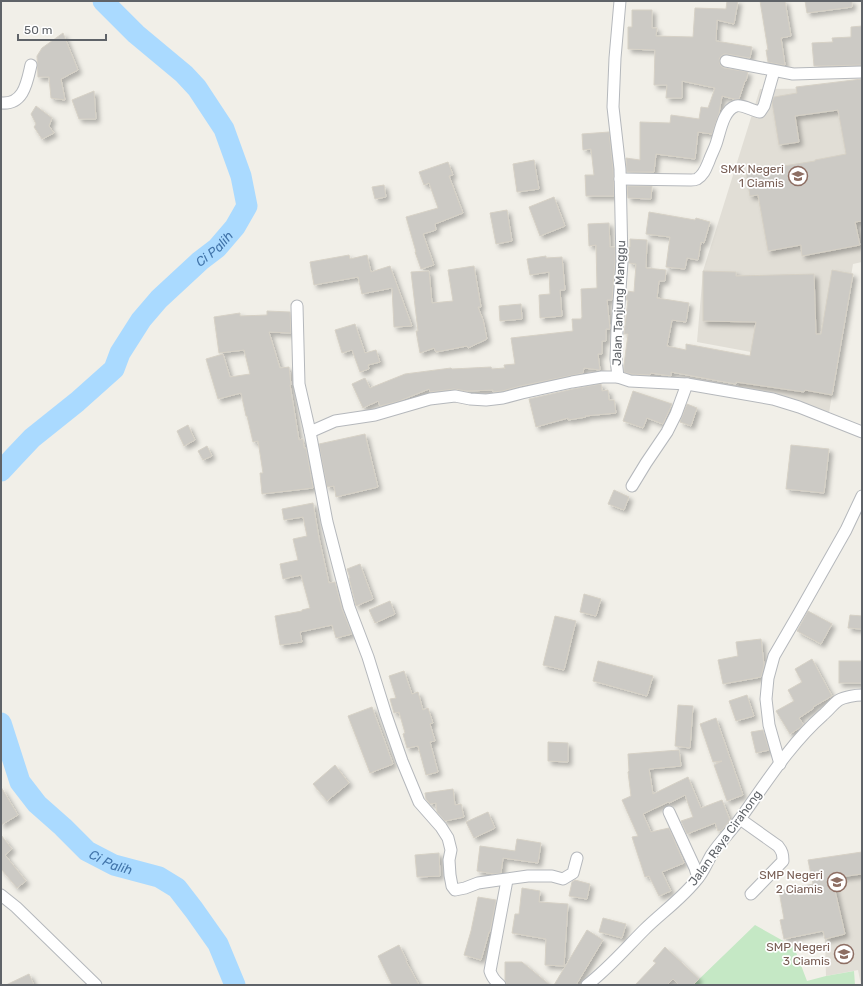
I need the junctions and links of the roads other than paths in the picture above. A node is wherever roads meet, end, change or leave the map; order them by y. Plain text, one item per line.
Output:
1 (620, 1) edge
2 (726, 61) dead end
3 (31, 65) dead end
4 (774, 71) junction
5 (862, 72) edge
6 (1, 103) edge
7 (620, 178) junction
8 (297, 306) dead end
9 (618, 377) junction
10 (687, 384) junction
11 (310, 432) junction
12 (862, 432) edge
13 (632, 486) dead end
14 (862, 496) edge
15 (862, 695) edge
16 (780, 764) junction
17 (669, 812) dead end
18 (740, 819) junction
19 (577, 858) dead end
20 (698, 878) junction
21 (507, 880) junction
22 (751, 894) dead end
23 (1, 895) edge
24 (96, 985) edge
25 (500, 985) edge
26 (587, 985) edge

1 - 7 street, Jalan Tanjung Manggu
2 - 4 street
3 - 6 street
4 - 5 street
4 - 7 street
7 - 9 street, Jalan Tanjung Manggu
8 - 11 street
9 - 10 street, Jalan Tanjung Manggu
9 - 11 street
10 - 12 street, Jalan Tanjung Manggu
10 - 13 street
11 - 21 street
14 - 16 street
15 - 16 street, Jalan Raya Cirahong
16 - 18 street, Jalan Raya Cirahong
17 - 20 street
18 - 20 street, Jalan Raya Cirahong
18 - 22 street
19 - 21 street
20 - 26 street, Jalan Raya Cirahong
21 - 25 street
23 - 24 street

